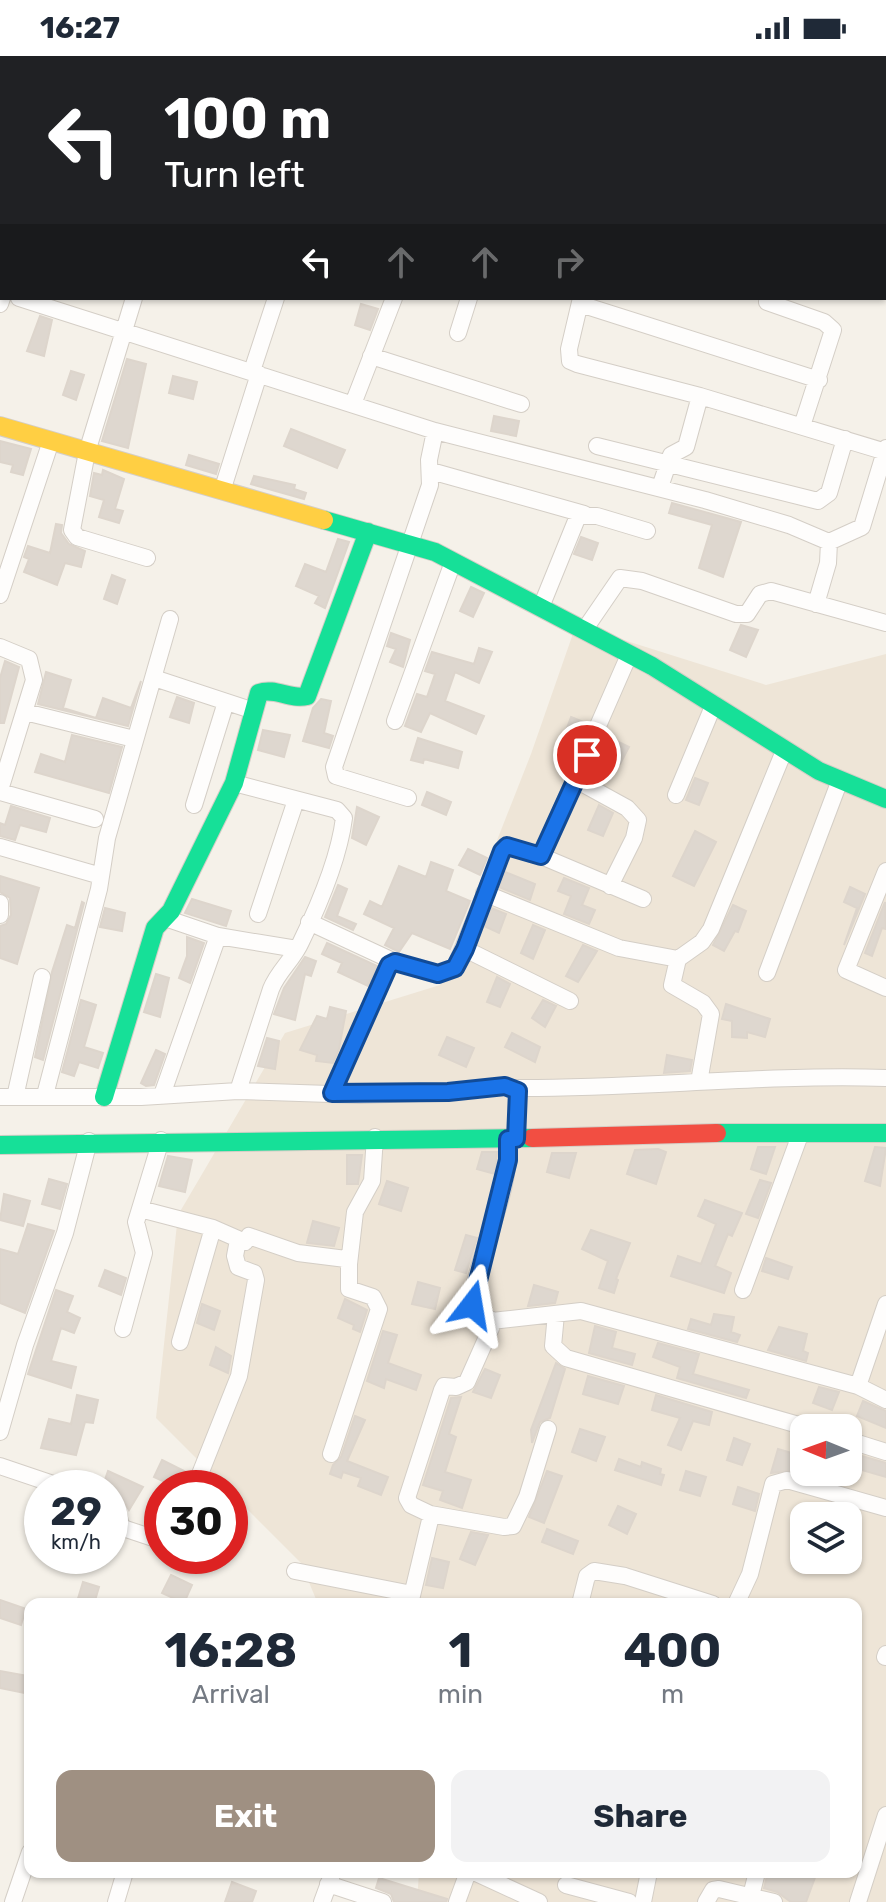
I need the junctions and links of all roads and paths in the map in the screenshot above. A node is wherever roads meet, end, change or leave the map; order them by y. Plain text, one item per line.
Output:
1 (25, 300) edge
2 (133, 300) edge
3 (275, 300) edge
4 (393, 300) edge
5 (468, 300) edge
6 (580, 301) edge
7 (767, 302) dead end
8 (124, 332) junction
9 (458, 333) dead end
10 (371, 356) junction
11 (256, 373) junction
12 (819, 380) junction
13 (700, 396) junction
14 (353, 404) junction
15 (521, 404) dead end
16 (0, 426) edge
17 (802, 426) junction
18 (435, 431) junction
19 (845, 439) junction
20 (51, 441) junction
21 (597, 446) dead end
22 (886, 450) edge
23 (87, 452) junction
24 (667, 464) junction
25 (431, 471) junction
26 (660, 487) junction
27 (222, 491) junction
28 (584, 514) junction
29 (647, 531) dead end
30 (368, 532) junction
31 (829, 542) junction
32 (411, 545) junction
33 (147, 558) dead end
34 (453, 562) junction
35 (0, 595) edge
36 (816, 604) junction
37 (541, 607) junction
38 (170, 619) dead end
39 (886, 623) edge
40 (585, 629) junction
41 (0, 647) edge
42 (629, 655) junction
43 (154, 678) junction
44 (226, 702) junction
45 (714, 704) junction
46 (254, 711) junction
47 (25, 712) junction
48 (395, 721) dead end
49 (130, 738) dead end
50 (784, 751) junction
51 (576, 780) junction
52 (840, 780) junction
53 (234, 783) junction
54 (0, 791) edge
55 (676, 795) dead end
56 (408, 798) dead end
57 (886, 799) edge
58 (296, 800) junction
59 (194, 805) dead end
60 (95, 819) dead end
61 (0, 847) edge
62 (541, 856) junction
63 (886, 871) edge
64 (101, 876) junction
65 (610, 886) junction
66 (484, 893) junction
67 (643, 899) dead end
68 (0, 903) edge
69 (258, 914) dead end
70 (0, 915) edge
71 (165, 918) junction
72 (309, 922) junction
73 (218, 936) junction
74 (297, 949) junction
75 (465, 949) junction
76 (678, 959) junction
77 (395, 962) junction
78 (767, 973) dead end
79 (42, 977) dead end
80 (886, 988) edge
81 (570, 1001) dead end
82 (886, 1078) edge
83 (699, 1082) junction
84 (516, 1089) junction
85 (238, 1091) junction
86 (332, 1093) junction
87 (45, 1095) junction
88 (162, 1095) junction
89 (7, 1097) edge
90 (104, 1097) junction
91 (513, 1133) junction
92 (886, 1133) edge
93 (800, 1135) junction
94 (375, 1137) junction
95 (161, 1140) junction
96 (89, 1141) junction
97 (0, 1145) edge
98 (140, 1209) junction
99 (213, 1228) junction
100 (245, 1242) junction
101 (349, 1264) junction
102 (743, 1290) dead end
103 (886, 1304) edge
104 (556, 1314) junction
105 (492, 1321) junction
106 (123, 1329) dead end
107 (180, 1342) dead end
108 (858, 1386) junction
109 (886, 1400) edge
110 (790, 1423) edge
111 (548, 1429) dead end
112 (0, 1432) edge
113 (862, 1444) edge
114 (886, 1452) edge
115 (331, 1454) dead end
116 (0, 1466) edge
117 (202, 1470) edge
118 (24, 1474) edge
119 (886, 1508) edge
120 (430, 1514) junction
121 (295, 1571) dead end
122 (407, 1598) edge
123 (411, 1598) edge
124 (582, 1598) edge
125 (694, 1598) edge
126 (739, 1598) edge
127 (886, 1815) edge
128 (24, 1870) edge
129 (123, 1878) edge
130 (331, 1878) edge
131 (466, 1878) edge
132 (487, 1878) edge
133 (648, 1878) edge
134 (756, 1878) edge
135 (566, 1885) dead end
136 (751, 1896) junction
137 (13, 1902) edge
138 (116, 1902) edge
139 (322, 1902) edge
140 (383, 1902) edge
141 (457, 1902) edge
142 (539, 1902) edge
143 (629, 1902) edge
144 (643, 1902) edge
145 (706, 1902) edge
146 (774, 1902) edge
147 (858, 1902) edge

1 - 8 street
2 - 8 street
3 - 11 street
4 - 10 street
5 - 9 street
6 - 12 street
6 - 13 street
7 - 12 street
8 - 11 street
8 - 23 street
10 - 14 street
10 - 15 street
11 - 14 street
11 - 27 street
12 - 17 street
13 - 17 street
13 - 24 street
14 - 18 street
16 - 20 street
17 - 19 street
18 - 25 street
18 - 26 street
19 - 22 street
19 - 24 street
20 - 23 street
20 - 35 street
21 - 24 street
22 - 31 street
23 - 27 street
23 - 33 street
24 - 26 street
25 - 28 street
25 - 32 street
26 - 31 street
27 - 30 street
28 - 29 street
28 - 37 street
30 - 32 street
30 - 46 street
31 - 36 street
32 - 34 street
32 - 56 street
34 - 37 street
34 - 48 street
36 - 39 street
36 - 40 street
37 - 40 street
38 - 43 street
40 - 42 street
41 - 47 street
42 - 45 street
42 - 51 street
43 - 44 street
43 - 64 street
44 - 46 street
44 - 59 street
45 - 50 street
45 - 55 street
46 - 53 street
47 - 49 street
47 - 54 street
50 - 52 street
50 - 76 street
51 - 62 street
51 - 65 street
52 - 57 street
52 - 78 street
53 - 58 street
53 - 71 street
54 - 60 street
58 - 69 street
58 - 72 street
61 - 64 street
62 - 65 street
62 - 66 street
63 - 80 street
64 - 87 street
65 - 67 street
66 - 75 street
66 - 76 street
68 - 70 street
71 - 73 street
71 - 90 street
72 - 74 street
72 - 77 street
73 - 74 street
73 - 88 street
74 - 85 street
75 - 77 street
75 - 81 street
76 - 83 street
77 - 86 street
79 - 89 street
82 - 83 street
83 - 84 street
84 - 86 street
84 - 91 street
85 - 86 street
85 - 88 street
87 - 89 street
87 - 90 street
88 - 90 street
91 - 93 street
91 - 94 street
91 - 105 street
92 - 93 street
93 - 102 street
94 - 95 street
94 - 101 street
95 - 96 street
95 - 98 street
96 - 97 street
96 - 112 street
98 - 99 street
98 - 106 street
99 - 100 street
99 - 107 street
100 - 101 street
100 - 117 street
101 - 115 street
103 - 108 street
104 - 105 street
104 - 108 street
104 - 110 street
105 - 120 street
108 - 109 street
111 - 120 street
113 - 114 street
116 - 118 street
119 - 126 street
120 - 123 street
121 - 122 street
124 - 125 street
127 - 147 street
128 - 137 street
129 - 138 street
130 - 139 street
130 - 140 street
131 - 141 street
132 - 142 street
133 - 144 street
134 - 136 street
135 - 143 street
136 - 145 street
136 - 146 street

